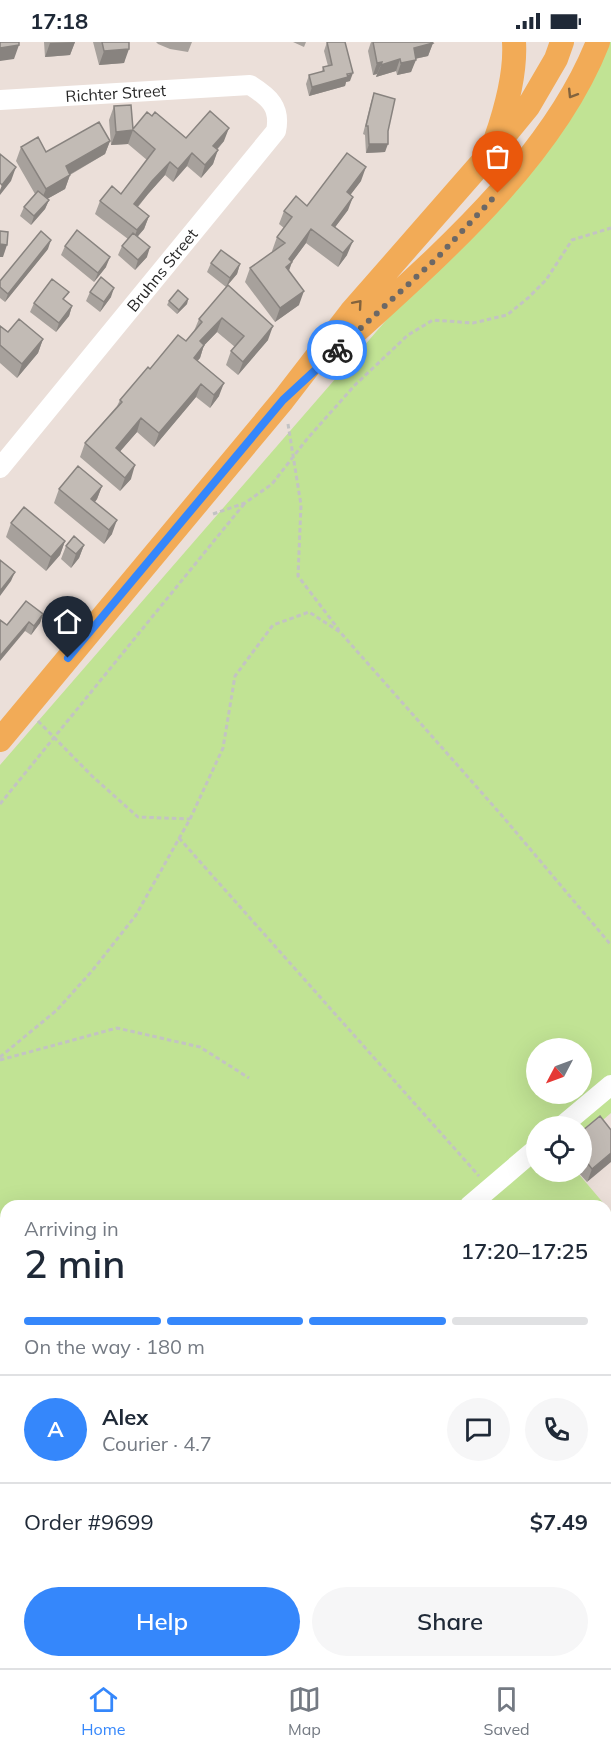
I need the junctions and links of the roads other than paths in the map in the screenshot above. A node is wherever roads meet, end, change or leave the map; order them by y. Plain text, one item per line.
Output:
1 (514, 42) edge
2 (562, 42) edge
3 (598, 42) edge
4 (231, 85) joint
5 (0, 100) edge
6 (491, 152) junction
7 (283, 400) junction
8 (0, 468) edge
9 (0, 740) edge
10 (611, 1085) edge
11 (574, 1116) edge
12 (526, 1157) edge
13 (476, 1200) edge

1 - 6 main road
2 - 6 main road
3 -> 7 main road
4 - 5 street, Richter Street
4 - 8 street, Bruhns Street
7 -> 6 main road
7 - 9 main road
10 - 11 street
12 - 13 street

